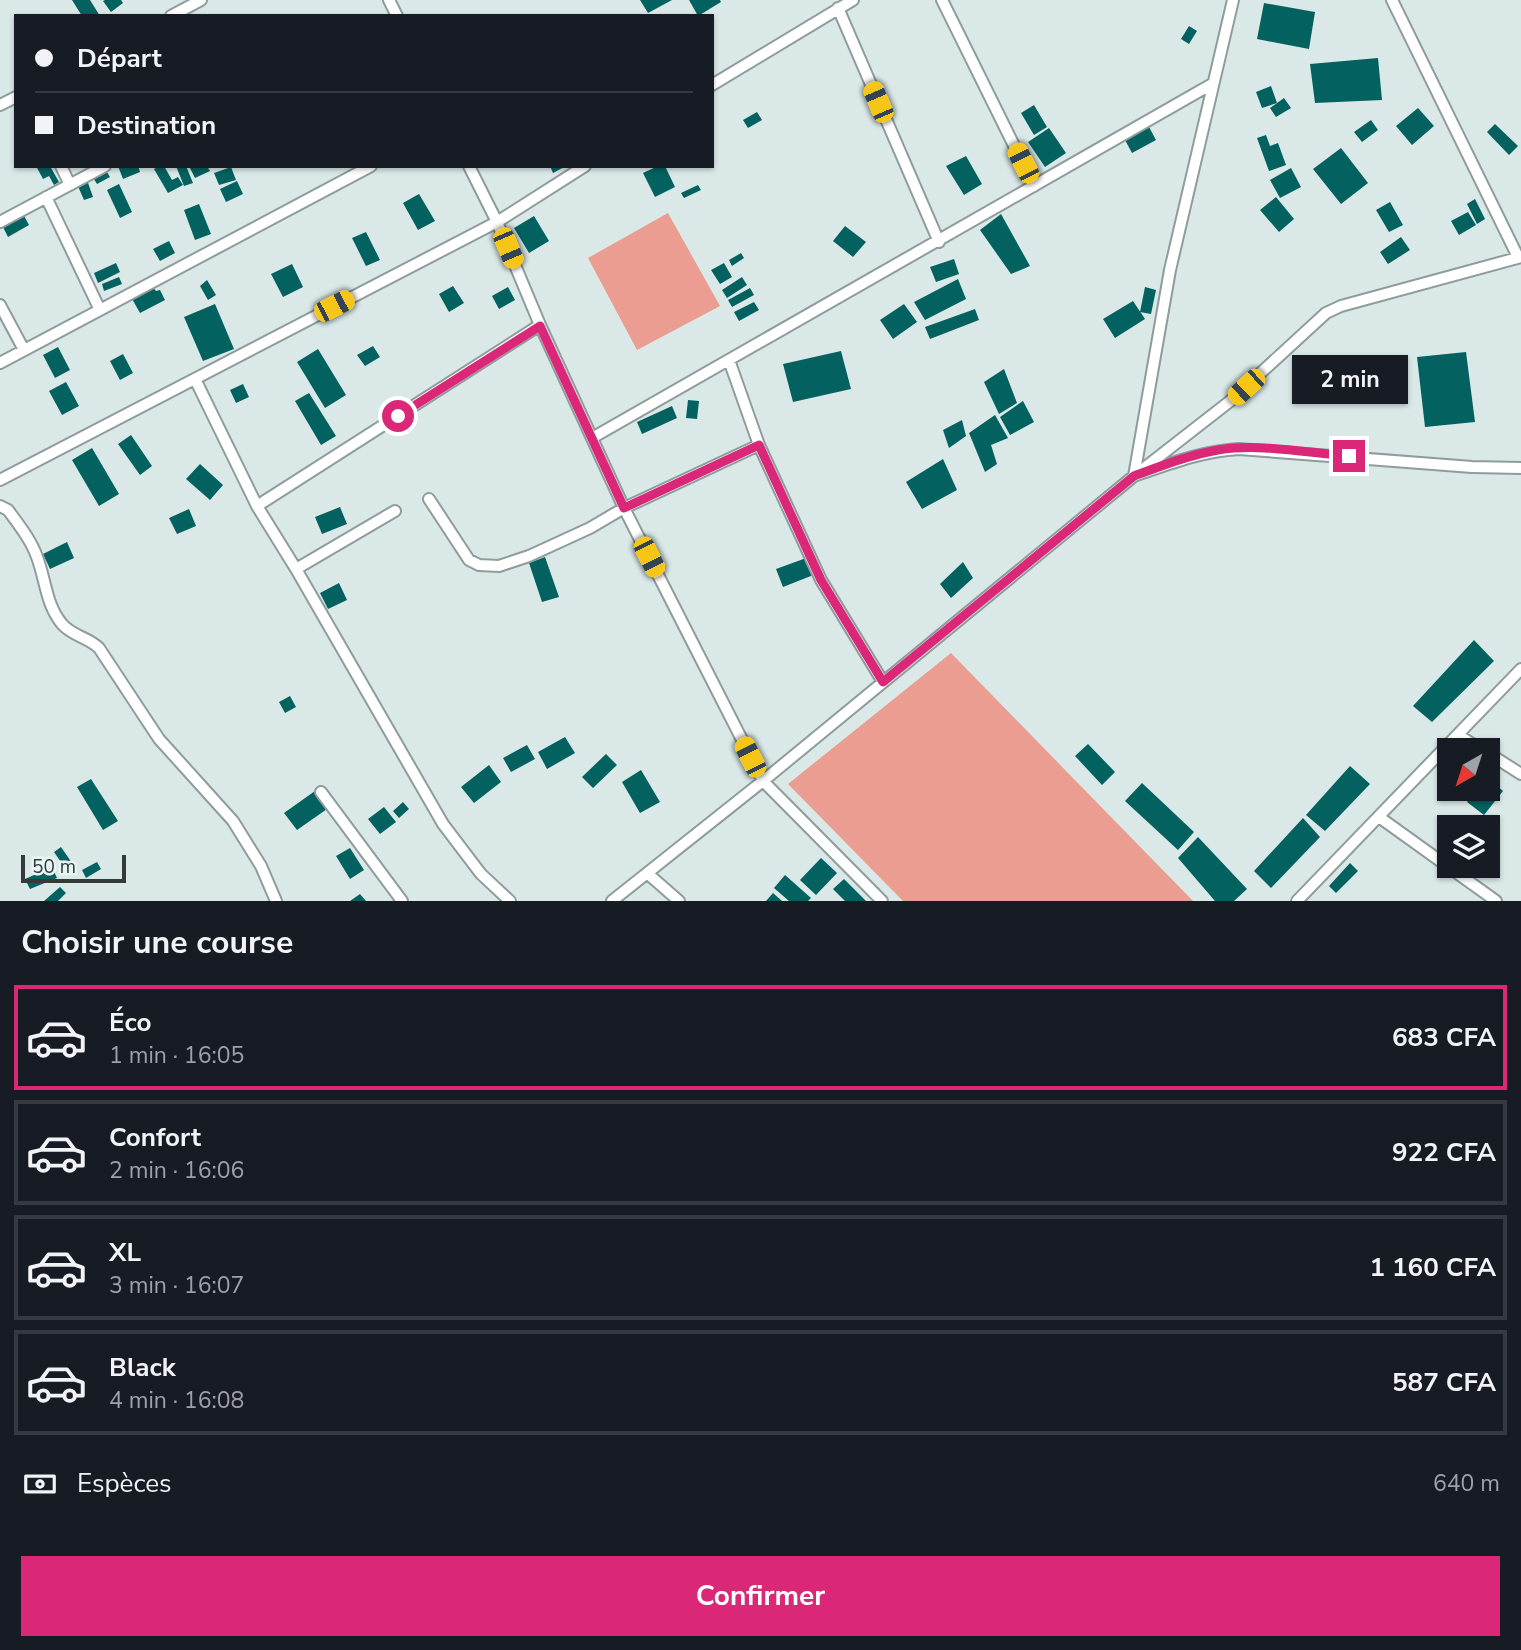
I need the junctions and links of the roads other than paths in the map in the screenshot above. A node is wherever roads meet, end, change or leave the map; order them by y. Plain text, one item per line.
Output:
1 (201, 0) edge
2 (853, 0) edge
3 (942, 0) edge
4 (1233, 0) edge
5 (1392, 0) edge
6 (838, 8) junction
7 (175, 14) edge
8 (714, 84) edge
9 (1212, 84) junction
10 (62, 168) edge
11 (101, 168) edge
12 (367, 168) edge
13 (470, 168) edge
14 (582, 168) edge
15 (70, 185) junction
16 (1034, 186) junction
17 (46, 197) junction
18 (0, 222) edge
19 (497, 222) junction
20 (939, 242) junction
21 (1520, 257) edge
22 (0, 305) edge
23 (100, 310) junction
24 (540, 326) junction
25 (24, 350) junction
26 (729, 360) junction
27 (0, 363) edge
28 (195, 379) junction
29 (592, 439) junction
30 (759, 445) junction
31 (1521, 468) edge
32 (1134, 476) junction
33 (0, 480) edge
34 (429, 499) dead end
35 (0, 506) edge
36 (257, 506) junction
37 (624, 508) junction
38 (395, 511) dead end
39 (296, 569) junction
40 (1521, 669) edge
41 (883, 682) junction
42 (1458, 735) junction
43 (1463, 738) edge
44 (1500, 761) edge
45 (1521, 774) edge
46 (763, 781) junction
47 (321, 792) dead end
48 (1378, 817) junction
49 (647, 873) junction
50 (276, 901) edge
51 (402, 901) edge
52 (510, 901) edge
53 (612, 901) edge
54 (679, 901) edge
55 (882, 901) edge
56 (1297, 901) edge
57 (1496, 901) edge

1 - 7 street
2 - 6 street
3 - 16 street
4 - 9 street
5 - 21 street
6 - 8 street
6 - 20 street
9 - 16 street
9 - 32 street
10 - 15 street
11 - 15 street
12 - 23 street
13 - 19 street
14 - 19 street
15 - 17 street
16 - 20 street
17 - 18 street
17 - 23 street
19 - 24 street
19 - 28 street
20 - 26 street
21 - 32 street
22 - 25 street
23 - 25 street
24 - 29 street
24 - 36 street
25 - 27 street
26 - 29 street
26 - 30 street
28 - 33 street
28 - 36 street
29 - 37 street
30 - 37 street
30 - 41 street
31 - 32 street
32 - 41 street
34 - 37 street
35 - 50 street
36 - 39 street
37 - 46 street
38 - 39 street
39 - 52 street
40 - 42 street
41 - 46 street
42 - 43 street
42 - 48 street
44 - 45 street
46 - 49 street
46 - 55 street
47 - 51 street
48 - 56 street
48 - 57 street
49 - 53 street
49 - 54 street

